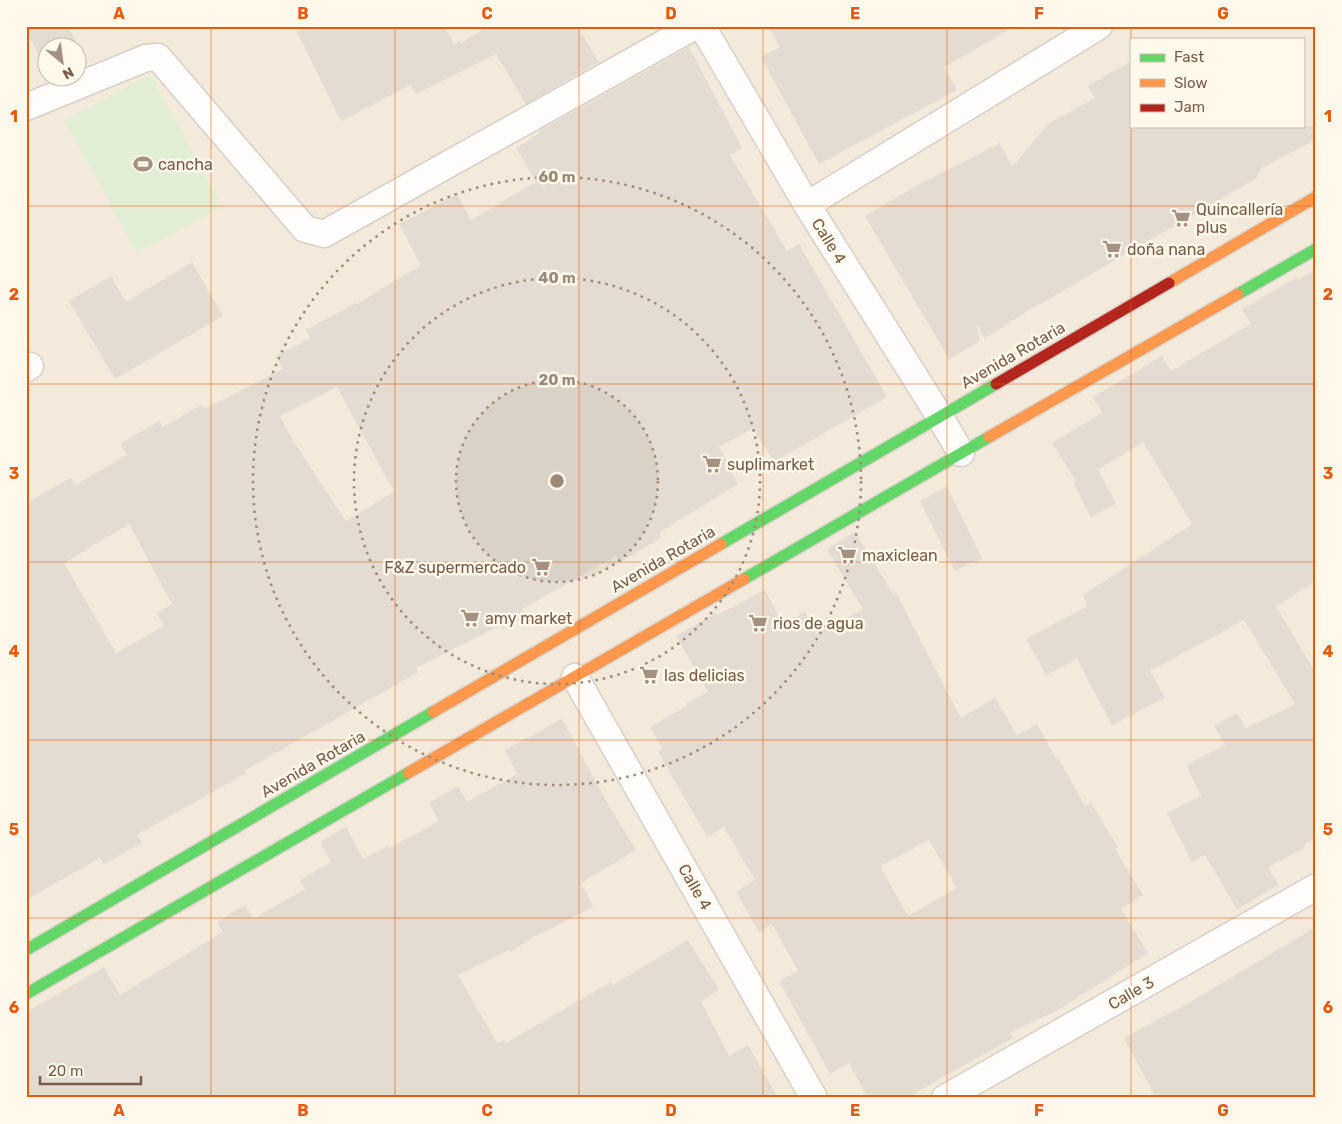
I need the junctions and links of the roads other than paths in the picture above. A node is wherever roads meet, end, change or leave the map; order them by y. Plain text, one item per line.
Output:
1 (696, 26) edge
2 (702, 26) edge
3 (1099, 26) edge
4 (26, 108) edge
5 (1316, 197) edge
6 (807, 206) junction
7 (1316, 249) edge
8 (940, 416) junction
9 (961, 453) junction
10 (575, 677) junction
11 (1316, 887) edge
12 (26, 950) edge
13 (26, 994) edge
14 (814, 1098) edge
15 (945, 1098) edge

1 - 4 street
2 - 6 street, Calle 4
3 - 6 street
5 - 8 street, Avenida Rotaria
6 - 8 street, Calle 4
7 - 9 street
8 - 9 street, Calle 4
8 - 12 street, Avenida Rotaria
9 - 10 street
10 - 13 street
10 - 14 street, Calle 4
11 - 15 street, Calle 3

